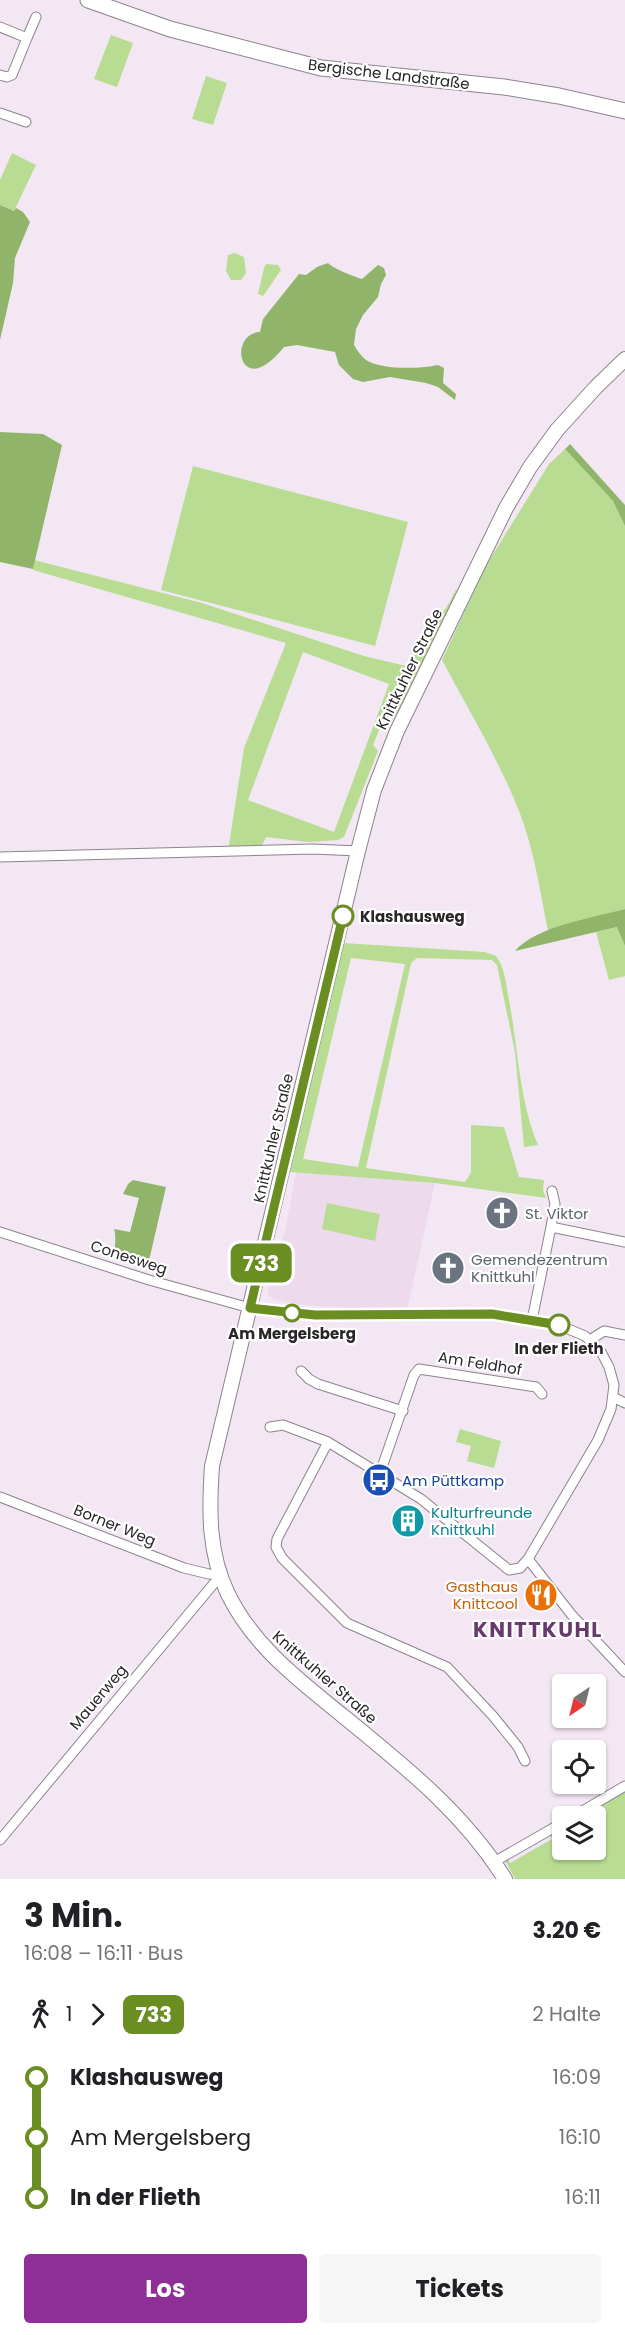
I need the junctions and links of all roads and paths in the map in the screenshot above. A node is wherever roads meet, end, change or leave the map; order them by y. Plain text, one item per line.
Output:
1 (88, 0) edge
2 (36, 17) dead end
3 (0, 27) edge
4 (27, 38) junction
5 (0, 75) edge
6 (625, 111) edge
7 (0, 113) edge
8 (26, 122) dead end
9 (625, 359) edge
10 (358, 850) junction
11 (0, 857) edge
12 (552, 1191) dead end
13 (551, 1227) junction
14 (0, 1232) edge
15 (625, 1242) edge
16 (250, 1308) junction
17 (532, 1320) junction
18 (625, 1335) edge
19 (590, 1340) junction
20 (301, 1371) dead end
21 (542, 1394) dead end
22 (613, 1397) junction
23 (625, 1403) edge
24 (403, 1411) junction
25 (270, 1427) dead end
26 (328, 1442) junction
27 (380, 1473) junction
28 (0, 1497) edge
29 (528, 1559) junction
30 (221, 1575) junction
31 (625, 1671) edge
32 (525, 1761) dead end
33 (625, 1786) edge
34 (591, 1806) edge
35 (552, 1829) edge
36 (0, 1840) edge
37 (494, 1862) junction
38 (505, 1879) edge

1 - 6 main road, Bergische Landstraße
2 - 4 street
3 - 4 street
4 - 5 street
7 - 8 street
9 - 10 street, Knittkuhler Straße
10 - 11 street
10 - 16 street, Knittkuhler Straße
12 - 13 street
13 - 15 street
13 - 17 street
14 - 16 street, Conesweg
16 - 17 street
16 - 30 street, Knittkuhler Straße
17 - 19 street
18 - 19 street
19 - 22 street
20 - 24 street
21 - 24 street, Am Feldhof
22 - 23 street
22 - 29 street
24 - 27 street, Am Feldhof
25 - 26 street
26 - 27 street
26 - 32 street
27 - 29 street
28 - 30 street, Borner Weg
29 - 31 street
30 - 36 street, Mauerweg
30 - 37 street, Knittkuhler Straße
33 - 34 street
35 - 37 street
37 - 38 street, Knittkuhler Straße

